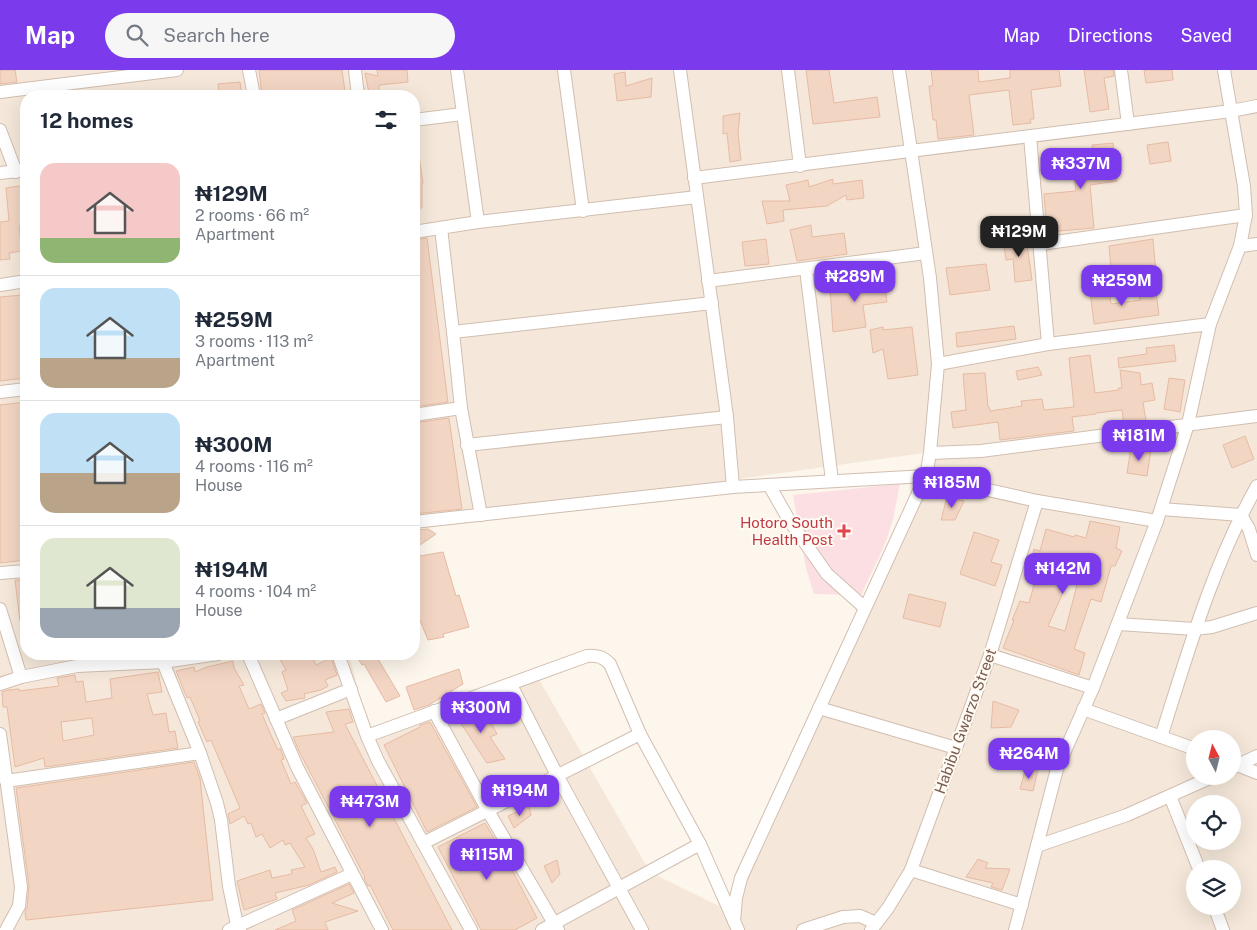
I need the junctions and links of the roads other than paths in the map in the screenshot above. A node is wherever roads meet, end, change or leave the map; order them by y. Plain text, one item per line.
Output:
1 (177, 70) edge
2 (249, 70) edge
3 (355, 70) edge
4 (457, 70) edge
5 (564, 70) edge
6 (680, 70) edge
7 (788, 70) edge
8 (900, 70) edge
9 (1121, 70) edge
10 (1224, 70) edge
11 (253, 90) edge
12 (357, 90) edge
13 (0, 92) edge
14 (1257, 106) edge
15 (1231, 111) junction
16 (462, 114) junction
17 (420, 119) edge
18 (1128, 124) junction
19 (0, 130) edge
20 (1030, 136) junction
21 (912, 152) junction
22 (800, 166) junction
23 (20, 169) edge
24 (20, 171) edge
25 (0, 173) edge
26 (694, 178) junction
27 (697, 197) junction
28 (583, 211) junction
29 (1246, 215) junction
30 (478, 222) junction
31 (440, 228) junction
32 (420, 231) edge
33 (1041, 244) junction
34 (1257, 244) edge
35 (1240, 246) junction
36 (926, 252) junction
37 (806, 269) junction
38 (708, 281) junction
39 (20, 283) edge
40 (0, 285) edge
41 (712, 303) junction
42 (1210, 324) junction
43 (454, 332) junction
44 (1048, 344) junction
45 (938, 364) junction
46 (20, 390) edge
47 (0, 392) edge
48 (461, 408) junction
49 (420, 414) edge
50 (1257, 416) edge
51 (728, 417) junction
52 (1188, 424) junction
53 (467, 445) junction
54 (930, 454) junction
55 (926, 476) junction
56 (832, 481) junction
57 (769, 485) junction
58 (1257, 486) edge
59 (733, 487) junction
60 (1037, 501) junction
61 (481, 515) junction
62 (1159, 515) junction
63 (1241, 515) junction
64 (420, 521) edge
65 (1257, 555) edge
66 (20, 571) edge
67 (0, 573) edge
68 (865, 608) junction
69 (0, 610) edge
70 (1257, 613) edge
71 (1118, 624) junction
72 (1195, 629) junction
73 (990, 655) junction
74 (76, 660) edge
75 (176, 660) edge
76 (251, 660) edge
77 (340, 660) edge
78 (162, 662) junction
79 (20, 677) junction
80 (0, 684) edge
81 (511, 685) junction
82 (1093, 688) junction
83 (351, 690) junction
84 (819, 708) junction
85 (1083, 709) junction
86 (434, 711) junction
87 (276, 718) junction
88 (0, 734) edge
89 (640, 734) junction
90 (367, 736) junction
91 (1160, 737) junction
92 (1186, 745) edge
93 (956, 748) junction
94 (200, 753) junction
95 (1257, 756) edge
96 (1241, 762) edge
97 (1241, 767) edge
98 (1257, 773) edge
99 (558, 777) junction
100 (6, 781) junction
101 (1194, 785) edge
102 (1170, 796) junction
103 (488, 811) junction
104 (423, 843) junction
105 (700, 844) junction
106 (1037, 846) junction
107 (1195, 860) edge
108 (911, 870) junction
109 (352, 874) junction
110 (619, 887) junction
111 (1022, 904) junction
112 (1217, 915) edge
113 (736, 925) edge
114 (874, 926) edge
115 (556, 927) edge
116 (235, 928) edge
117 (6, 930) edge
118 (382, 930) edge
119 (471, 930) edge
120 (542, 930) edge
121 (642, 930) edge
122 (803, 930) edge
123 (1015, 930) edge
124 (1223, 930) edge

1 - 13 street
2 - 11 street
3 - 12 street
4 - 16 street
5 - 28 street
6 - 26 street
7 - 22 street
8 - 21 street
9 - 18 street
10 - 15 street
14 - 15 street
15 - 18 street
15 - 29 street
16 - 17 street
16 - 30 street
18 - 20 street
19 - 23 street
20 - 21 street
20 - 33 street
21 - 22 street
21 - 36 street
22 - 26 street
24 - 25 street
26 - 27 street
27 - 28 street
27 - 38 street
28 - 30 street
29 - 33 street
29 - 35 street
30 - 31 street
31 - 32 street
31 - 43 street
33 - 44 street
34 - 35 street
35 - 42 street
36 - 37 street
36 - 45 street
37 - 38 street
37 - 56 street
38 - 41 street
39 - 40 street
41 - 43 street
41 - 51 street
42 - 44 street
42 - 52 street
43 - 48 street
44 - 45 street
45 - 54 street
46 - 47 street
48 - 49 street
48 - 53 street
50 - 52 street
51 - 53 street
51 - 59 street
52 - 54 street
52 - 62 street
53 - 61 street
54 - 55 street
55 - 56 street
55 - 60 street
55 - 68 street
56 - 57 street
57 - 59 street
57 - 68 street
58 - 63 street
59 - 61 street
60 - 62 street
60 - 73 street, Habibu Gwarzo Street
61 - 64 street
62 - 63 street
62 - 71 street
63 - 65 street
63 - 72 street
66 - 67 street
68 - 84 street
69 - 79 street
70 - 72 street
71 - 72 street
71 - 82 street
72 - 91 street
73 - 82 street
73 - 93 street, Habibu Gwarzo Street
74 - 78 street
74 - 79 street
75 - 78 street
76 - 87 street
77 - 83 street
78 - 94 street
79 - 80 street
81 - 86 street
81 - 89 street
81 - 99 street
82 - 85 street
83 - 87 street
83 - 90 street
84 - 93 street
84 - 113 street
85 - 91 street
85 - 106 street
86 - 90 street
86 - 103 street
87 - 109 street
88 - 100 street
89 - 99 street
89 - 105 street
90 - 104 street
91 - 92 street
93 - 108 street, Habibu Gwarzo Street
94 - 100 street
94 - 116 street
95 - 96 street
97 - 98 street
99 - 103 street
99 - 110 street
100 - 117 street
101 - 102 street
102 - 106 street
102 - 107 street
103 - 104 street
103 - 115 street
104 - 119 street
105 - 110 street
105 - 113 street
106 - 111 street
108 - 111 street
108 - 114 street, Habibu Gwarzo Street
109 - 116 street
109 - 118 street
110 - 115 street
110 - 121 street
111 - 123 street
112 - 124 street
114 - 122 street
115 - 120 street

